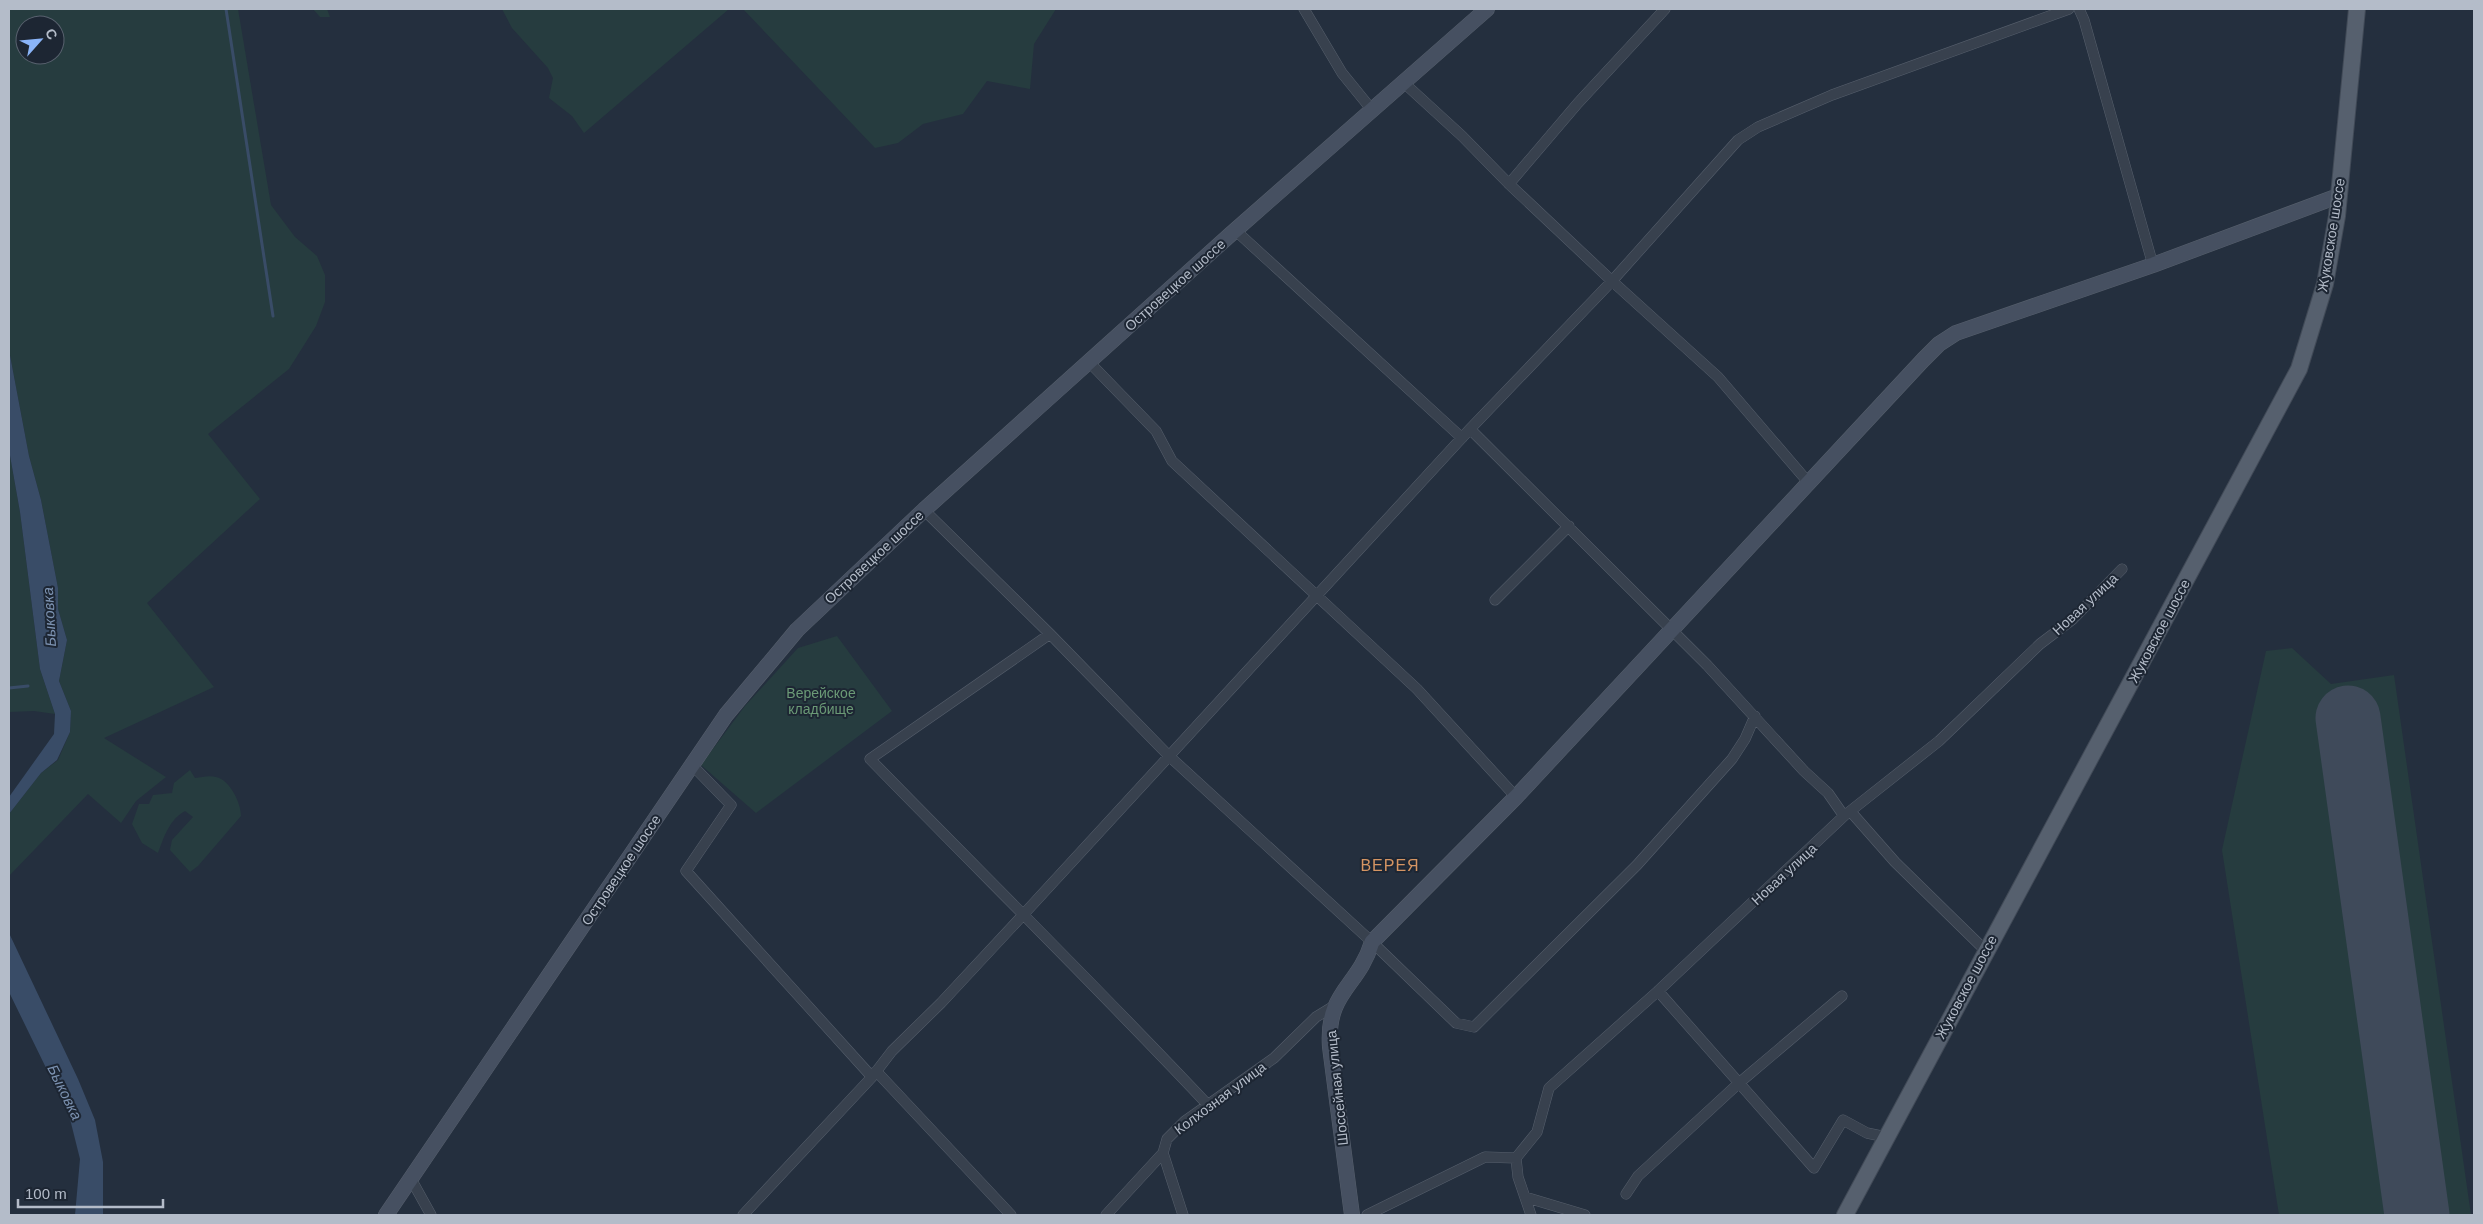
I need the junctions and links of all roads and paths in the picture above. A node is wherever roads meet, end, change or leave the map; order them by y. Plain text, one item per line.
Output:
1 (1304, 9) edge
2 (1487, 9) edge
3 (1666, 9) edge
4 (2069, 9) edge
5 (2078, 9) edge
6 (2357, 9) edge
7 (1403, 82) junction
8 (1372, 110) junction
9 (1509, 184) junction
10 (2338, 196) junction
11 (1235, 230) junction
12 (2153, 265) junction
13 (1612, 281) junction
14 (1089, 362) junction
15 (1470, 429) junction
16 (1462, 438) junction
17 (1808, 482) junction
18 (924, 510) junction
19 (1569, 526) junction
20 (2122, 569) dead end
21 (1317, 594) junction
22 (1495, 600) dead end
23 (1672, 630) junction
24 (1050, 634) junction
25 (1755, 716) junction
26 (1169, 756) junction
27 (692, 765) junction
28 (1516, 797) junction
29 (1848, 814) junction
30 (1022, 916) junction
31 (1372, 942) junction
32 (1986, 951) junction
33 (1658, 991) junction
34 (1842, 996) dead end
35 (1334, 1006) junction
36 (874, 1074) junction
37 (1739, 1083) junction
38 (1208, 1106) junction
39 (1886, 1137) junction
40 (1163, 1153) junction
41 (1516, 1158) junction
42 (411, 1179) junction
43 (1626, 1194) dead end
44 (1525, 1197) junction
45 (386, 1215) edge
46 (432, 1215) edge
47 (742, 1215) edge
48 (1011, 1215) edge
49 (1106, 1215) edge
50 (1183, 1215) edge
51 (1352, 1215) edge
52 (1367, 1215) edge
53 (1531, 1215) edge
54 (1585, 1215) edge
55 (1845, 1215) edge

1 - 8 street
2 - 7 main road, Островецкое шоссе
3 - 9 street
4 - 13 street
5 - 12 street
6 - 10 main road, Жуковское шоссе
7 - 8 main road, Островецкое шоссе
7 - 9 street
8 - 11 main road, Островецкое шоссе
9 - 13 street
10 - 12 main road
10 - 32 main road, Жуковское шоссе
11 - 14 main road, Островецкое шоссе
11 - 16 street
12 - 17 main road
13 - 15 street
13 - 17 street
14 - 18 main road, Островецкое шоссе
14 - 21 street
15 - 16 street
15 - 19 street
16 - 21 street
17 - 23 main road
18 - 24 street
18 - 27 main road, Островецкое шоссе
19 - 22 street
19 - 23 street
20 - 29 street, Новая улица
21 - 26 street
21 - 28 street
23 - 25 street
23 - 28 main road
24 - 26 street
24 - 30 street
25 - 29 street
25 - 31 street
26 - 30 street
26 - 31 street
27 - 36 street
27 - 42 main road, Островецкое шоссе
28 - 31 main road
29 - 32 street
29 - 33 street, Новая улица
30 - 36 street
30 - 38 street
31 - 35 main road, Шоссейная улица
32 - 39 main road, Жуковское шоссе
33 - 37 street
33 - 41 street, Новая улица
34 - 37 street
35 - 38 street, Колхозная улица
35 - 51 main road, Шоссейная улица
36 - 47 street
36 - 48 street
37 - 39 street
37 - 43 street
38 - 40 street, Колхозная улица
39 - 55 main road, Жуковское шоссе
40 - 49 street, Колхозная улица
40 - 50 street
41 - 44 street
41 - 52 street
42 - 45 main road, Островецкое шоссе
42 - 46 street
44 - 53 street
44 - 54 street

